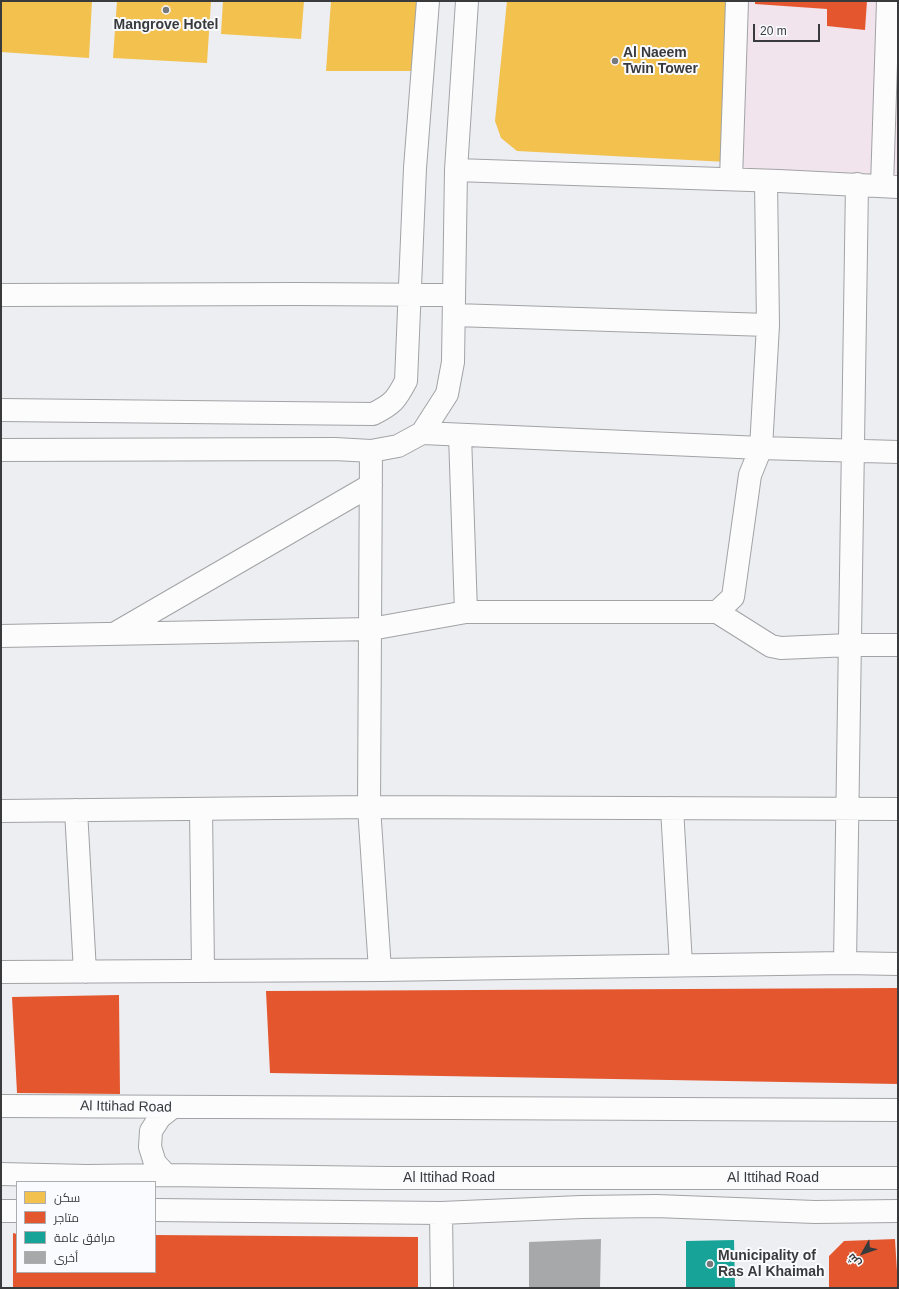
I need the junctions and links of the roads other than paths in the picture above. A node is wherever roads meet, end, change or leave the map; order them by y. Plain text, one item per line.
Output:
1 (428, 1) edge
2 (467, 1) edge
3 (737, 1) edge
4 (888, 1) edge
5 (456, 170) junction
6 (731, 179) junction
7 (766, 180) junction
8 (858, 184) junction
9 (890, 186) edge
10 (410, 294) junction
11 (1, 295) edge
12 (454, 305) junction
13 (768, 325) junction
14 (1, 410) edge
15 (422, 433) junction
16 (460, 435) junction
17 (762, 448) junction
18 (1, 450) edge
19 (854, 450) junction
20 (372, 451) junction
21 (898, 452) edge
22 (371, 485) junction
23 (466, 612) junction
24 (716, 612) junction
25 (371, 629) junction
26 (113, 634) junction
27 (1, 636) edge
28 (850, 645) junction
29 (898, 645) edge
30 (369, 807) junction
31 (672, 808) junction
32 (202, 809) junction
33 (847, 809) junction
34 (898, 809) edge
35 (76, 810) junction
36 (1, 811) edge
37 (845, 963) junction
38 (898, 964) edge
39 (681, 965) junction
40 (380, 970) junction
41 (203, 971) junction
42 (1, 972) edge
43 (85, 972) junction
44 (1, 1106) edge
45 (173, 1108) junction
46 (898, 1110) edge
47 (1, 1174) edge
48 (166, 1175) junction
49 (898, 1178) edge
50 (156, 1210) edge
51 (1, 1211) edge
52 (16, 1211) edge
53 (898, 1211) edge
54 (440, 1213) junction
55 (442, 1288) edge

1 - 10 street
2 - 5 street
3 - 6 street
4 - 9 street
5 - 6 street
5 - 12 street
6 - 7 street
7 - 8 street
7 - 13 street
8 - 9 street
8 - 19 street
10 - 11 street
10 - 12 street
10 - 14 street
12 - 13 street
12 - 15 street
13 - 17 street
15 - 16 street
15 - 20 street
16 - 17 street
16 - 23 street
17 - 19 street
17 - 24 street
18 - 20 street
19 - 21 street
19 - 28 street
20 - 22 street
22 - 25 street
22 - 26 street
23 - 24 street
23 - 25 street
24 - 28 street
25 - 26 street
25 - 30 street
26 - 27 street
28 - 29 street
28 - 33 street
30 - 31 street
30 - 32 street
30 - 40 street
31 - 33 street
31 - 39 street
32 - 35 street
32 - 41 street
33 - 34 street
33 - 37 street
35 - 36 street
35 - 43 street
37 - 38 street
37 - 39 street
39 - 40 street
40 - 41 street
41 - 43 street
42 - 43 street
44 - 45 street, Al Ittihad Road
45 - 46 street, Al Ittihad Road
45 - 48 street
47 - 48 street, Al Ittihad Road
48 - 49 street, Al Ittihad Road
50 - 54 street
51 - 52 street
53 - 54 street
54 - 55 street

